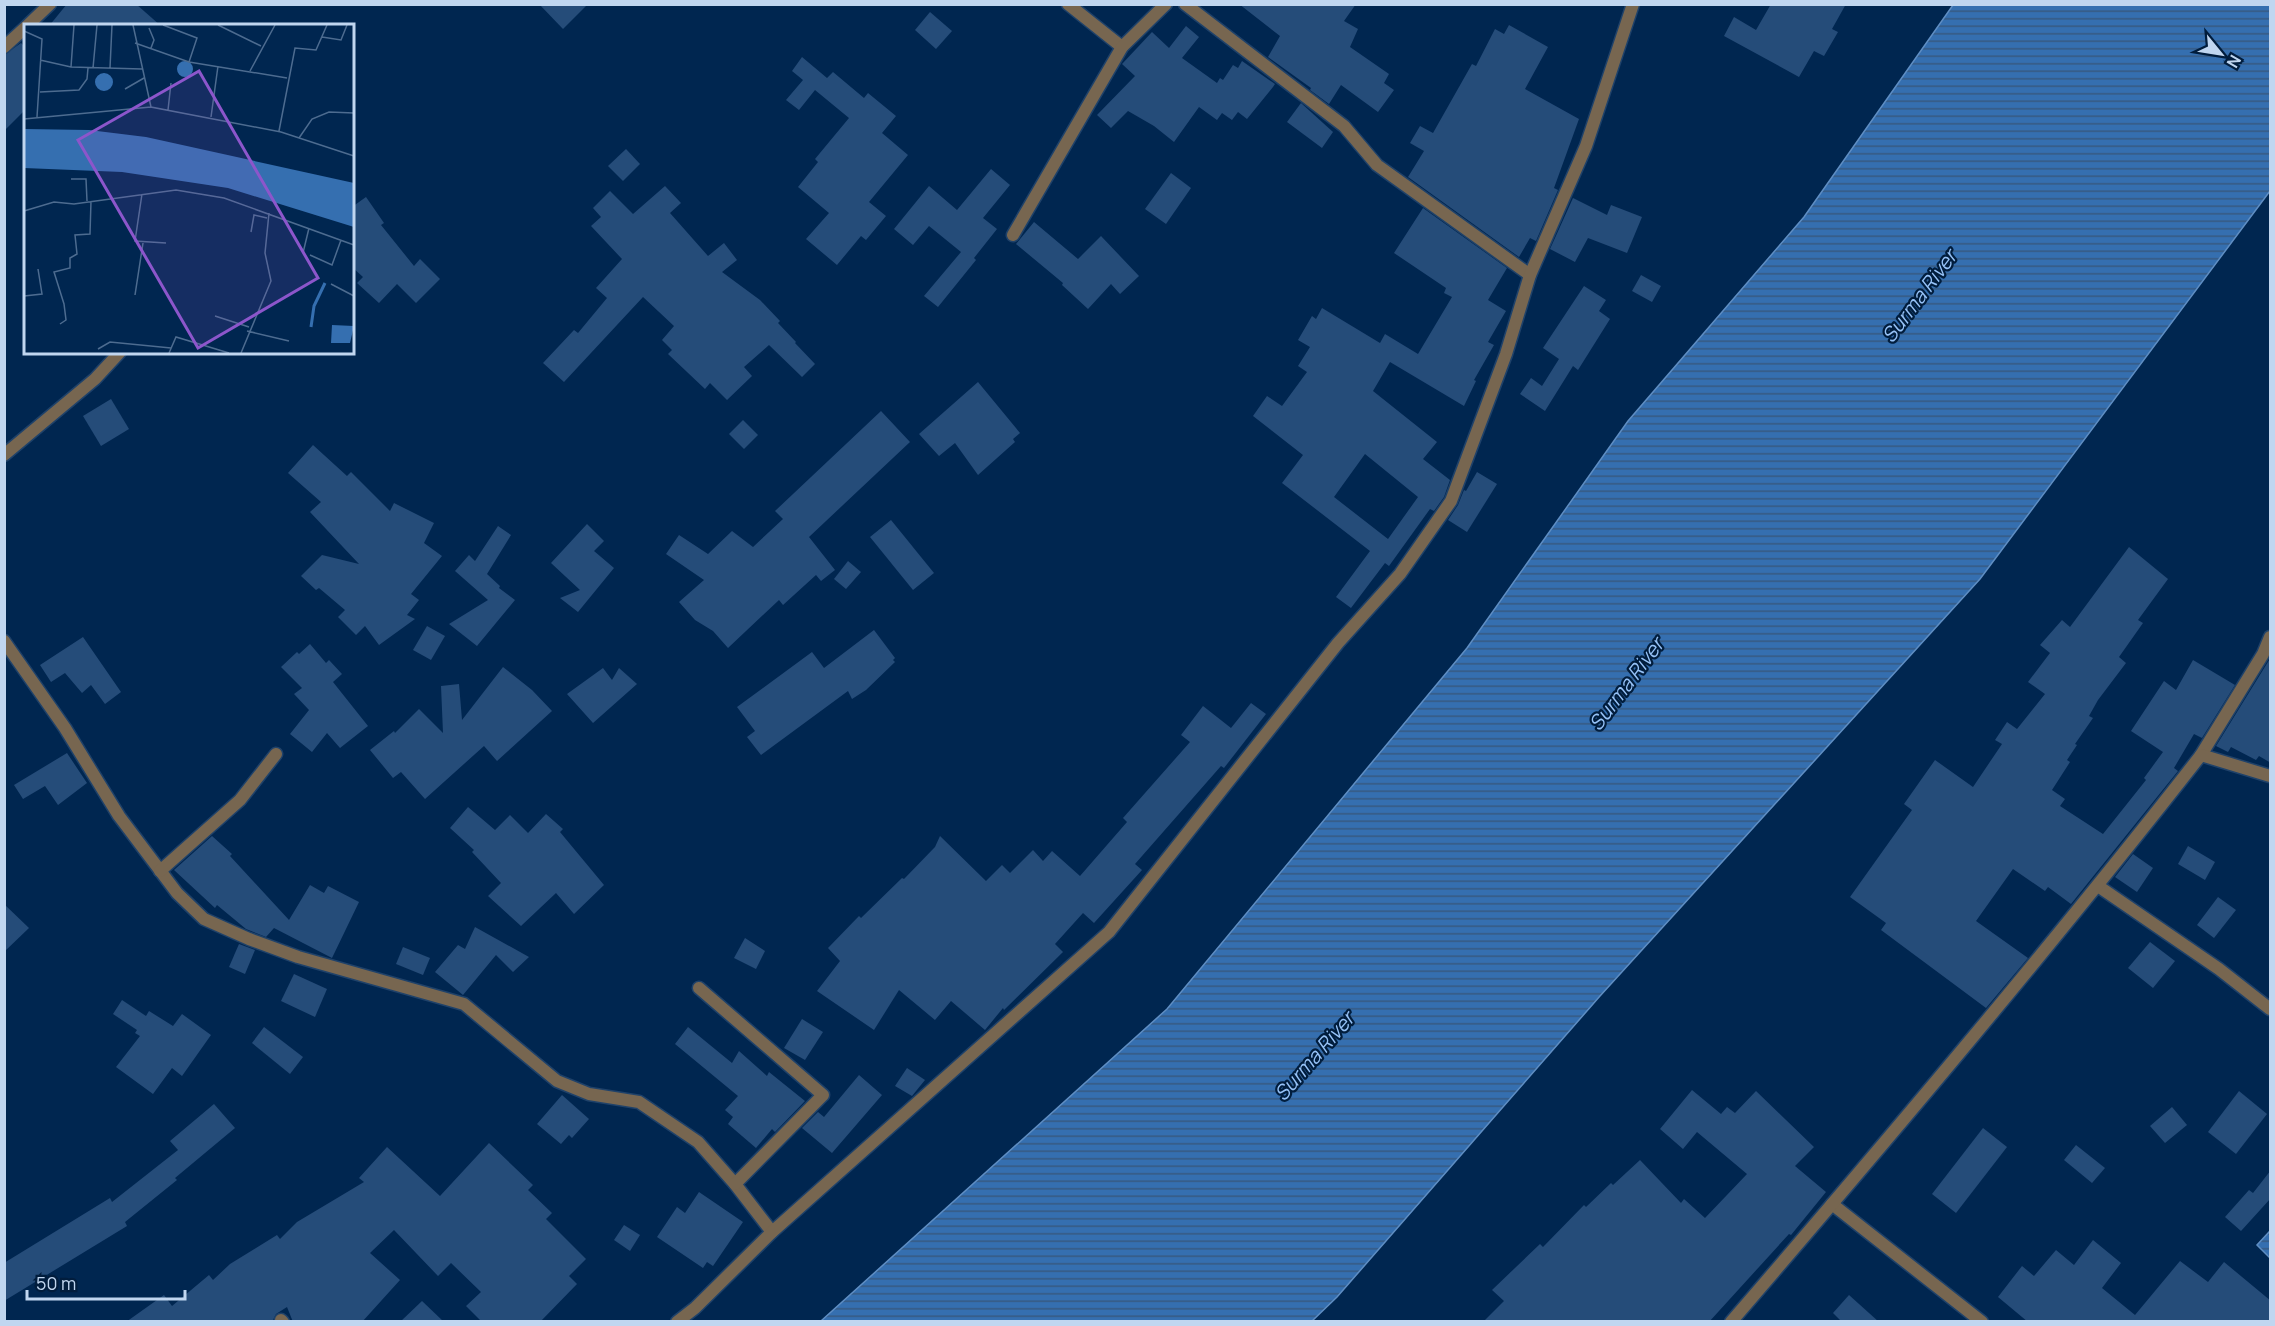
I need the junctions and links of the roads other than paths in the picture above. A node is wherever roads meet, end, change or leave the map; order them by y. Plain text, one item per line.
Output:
1 (50, 4) edge
2 (1068, 4) edge
3 (1166, 4) edge
4 (1185, 4) edge
5 (1633, 4) edge
6 (28, 24) edge
7 (24, 28) edge
8 (4, 47) edge
9 (1122, 47) junction
10 (1013, 235) dead end
11 (1530, 274) junction
12 (118, 354) edge
13 (4, 455) edge
14 (2271, 637) edge
15 (4, 641) edge
16 (276, 754) dead end
17 (2201, 754) junction
18 (2271, 776) edge
19 (160, 871) junction
20 (2098, 886) junction
21 (699, 988) dead end
22 (2271, 1009) edge
23 (735, 1184) junction
24 (1832, 1204) junction
25 (772, 1232) junction
26 (677, 1322) edge
27 (1731, 1322) edge
28 (1982, 1322) edge

1 - 6 street
2 - 9 street
3 - 9 street
4 - 11 street
5 - 11 street
7 - 8 street
9 - 10 street
11 - 25 street
12 - 13 street
14 - 17 street
15 - 19 street
16 - 19 street
17 - 18 street
17 - 20 street
19 - 23 street
20 - 22 street
20 - 24 street
21 - 23 street
23 - 25 street
24 - 27 street
24 - 28 street
25 - 26 street

